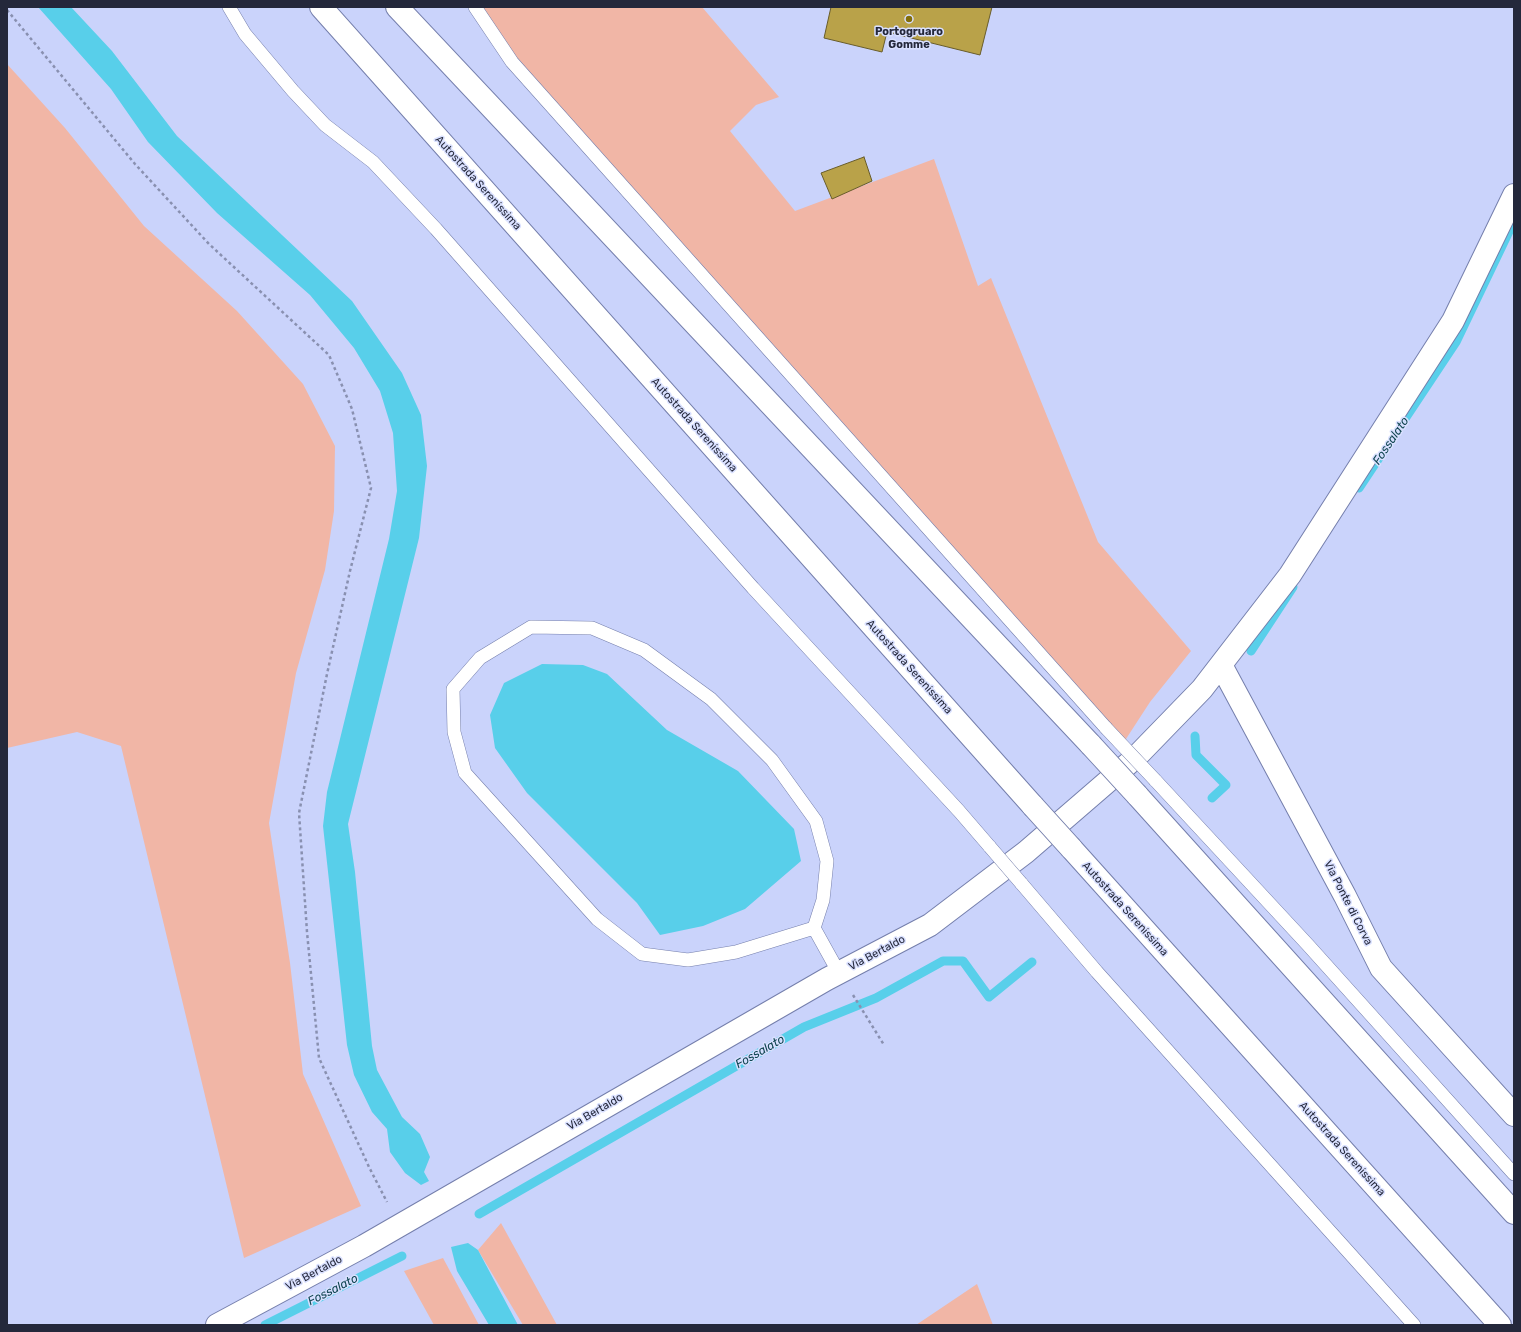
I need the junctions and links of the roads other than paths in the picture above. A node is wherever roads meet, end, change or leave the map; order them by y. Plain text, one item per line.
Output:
1 (229, 7) edge
2 (321, 7) edge
3 (397, 7) edge
4 (475, 7) edge
5 (1514, 195) edge
6 (1221, 665) junction
7 (814, 928) junction
8 (838, 973) junction
9 (1514, 1115) edge
10 (1514, 1174) edge
11 (1514, 1213) edge
12 (217, 1325) edge
13 (1414, 1325) edge
14 (1500, 1325) edge

1 - 13 lane, bridge
2 - 14 main road, Autostrada Serenissima, bridge
3 - 11 main road, bridge
4 - 10 lane, bridge
5 - 6 main road, Via Bertaldo
6 - 8 main road, Via Bertaldo
6 - 9 main road, Via Ponte di Corva
7 - 7 lane
7 - 8 lane
8 - 12 main road, Via Bertaldo

